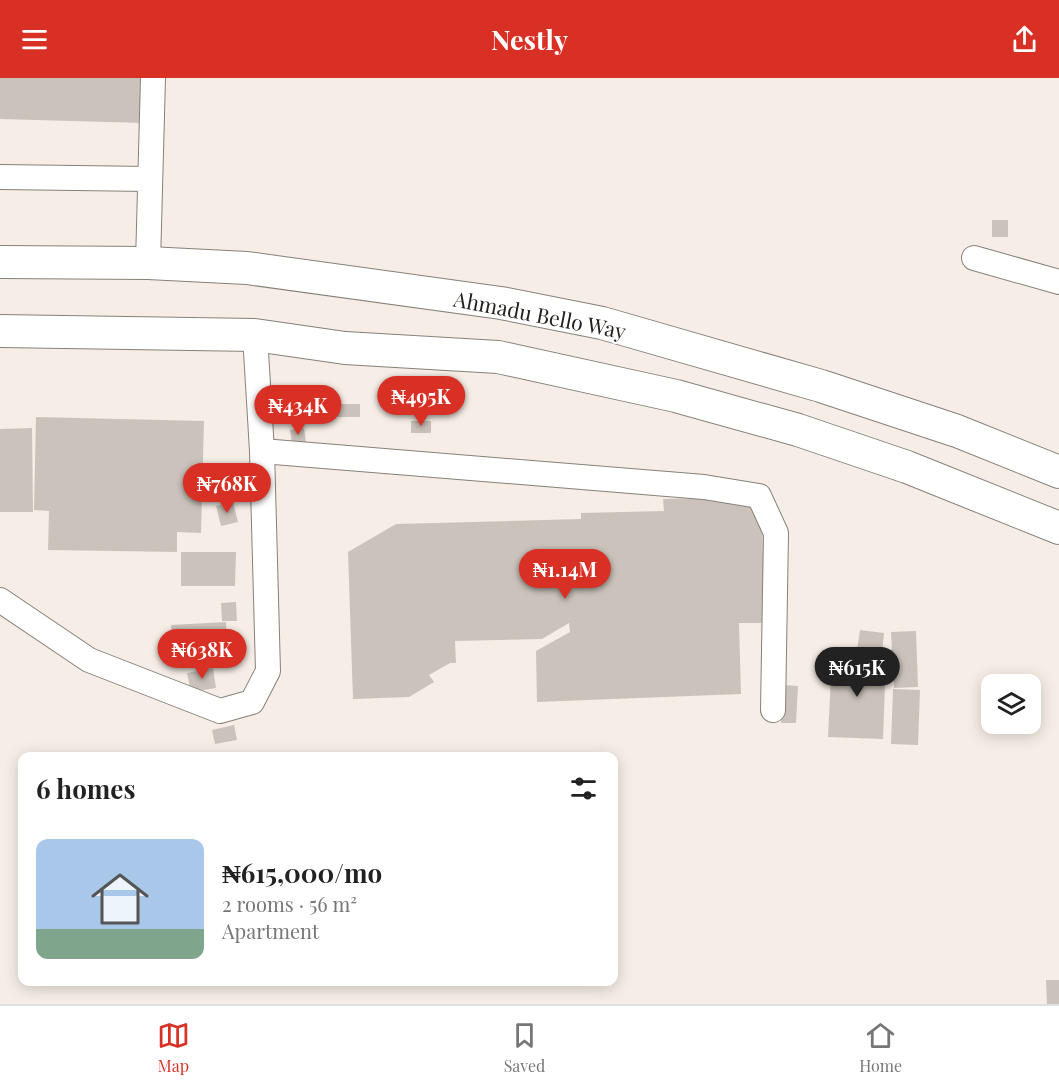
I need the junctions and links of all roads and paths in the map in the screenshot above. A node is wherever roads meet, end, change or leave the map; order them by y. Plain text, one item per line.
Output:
1 (153, 78) edge
2 (0, 177) edge
3 (150, 179) junction
4 (974, 258) dead end
5 (0, 262) edge
6 (148, 263) junction
7 (1059, 282) edge
8 (0, 331) edge
9 (255, 335) junction
10 (262, 451) junction
11 (1059, 472) edge
12 (1059, 528) edge
13 (0, 600) edge
14 (773, 710) dead end

1 - 3 street
2 - 3 street
3 - 6 street
4 - 7 street
5 - 6 main road, Ahmadu Bello Way
6 - 11 main road, Ahmadu Bello Way
8 - 9 main road
9 - 10 street
9 - 12 main road
10 - 13 street
10 - 14 street

